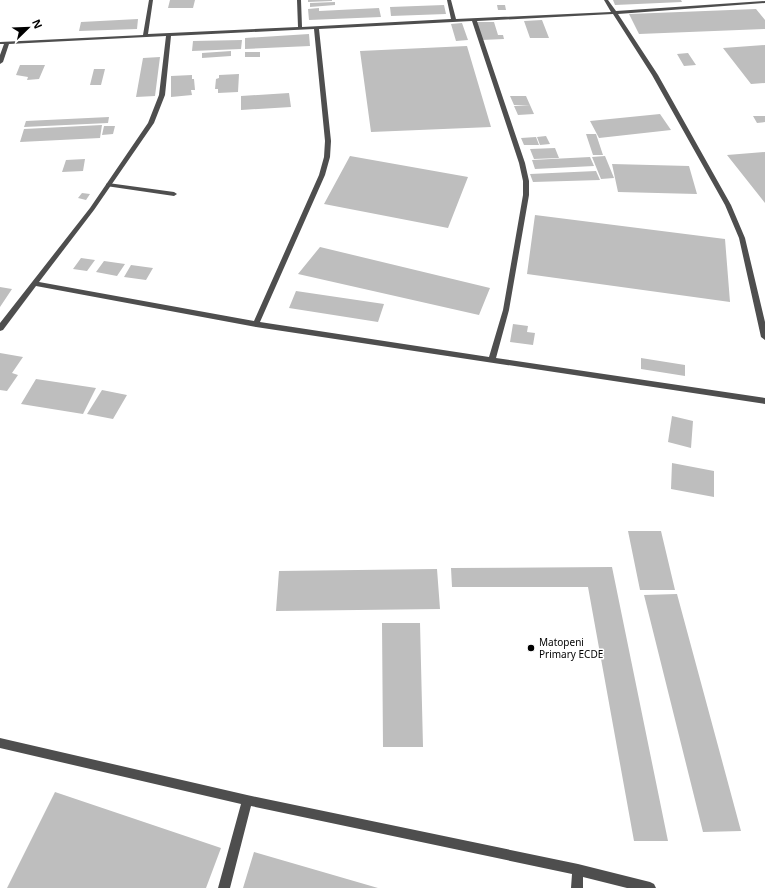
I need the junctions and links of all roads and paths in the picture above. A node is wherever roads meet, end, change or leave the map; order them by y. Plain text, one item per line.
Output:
1 (151, 0) edge
2 (299, 0) edge
3 (449, 0) edge
4 (606, 0) edge
5 (763, 3) edge
6 (765, 7) edge
7 (613, 13) junction
8 (474, 19) junction
9 (454, 20) junction
10 (316, 27) junction
11 (300, 28) junction
12 (170, 35) junction
13 (145, 36) junction
14 (7, 42) junction
15 (0, 43) edge
16 (0, 62) edge
17 (108, 185) junction
18 (174, 194) dead end
19 (34, 283) junction
20 (256, 324) junction
21 (0, 328) edge
22 (765, 337) edge
23 (492, 360) junction
24 (765, 401) edge
25 (0, 743) edge
26 (247, 800) junction
27 (578, 870) junction
28 (224, 888) edge
29 (578, 888) edge
30 (650, 888) edge

1 - 13 street
2 - 11 street
3 - 9 street
4 - 7 street
5 - 6 street
5 - 7 street
7 - 8 street
7 - 22 street
8 - 9 street
8 - 23 street
9 - 10 street
10 - 11 street
10 - 20 street
11 - 12 street
12 - 13 street
12 - 17 street
13 - 14 street
14 - 15 street
14 - 16 street
17 - 18 street
17 - 19 street
19 - 20 street
19 - 21 street
20 - 23 street
23 - 24 street
25 - 26 street
26 - 27 street
26 - 28 street
27 - 29 street
27 - 30 street

